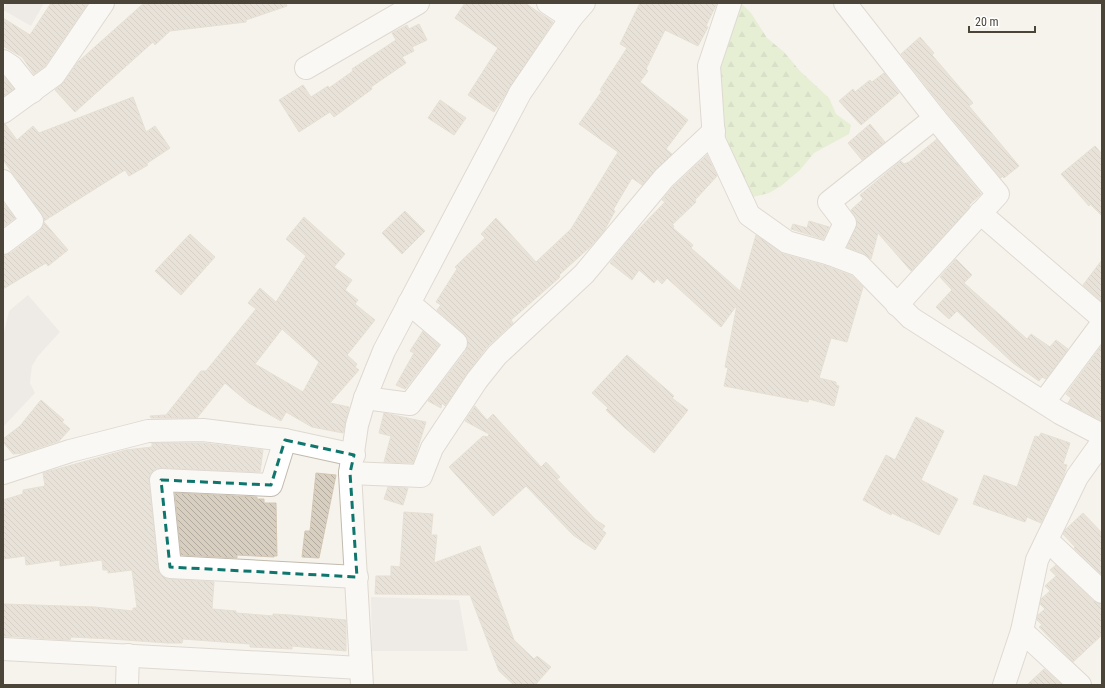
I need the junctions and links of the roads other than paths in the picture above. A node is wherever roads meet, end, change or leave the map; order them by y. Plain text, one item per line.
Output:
1 (103, 3) edge
2 (418, 3) edge
3 (548, 3) edge
4 (730, 3) edge
5 (845, 3) edge
6 (578, 11) edge
7 (3, 61) edge
8 (306, 68) dead end
9 (32, 92) junction
10 (3, 112) edge
11 (935, 118) junction
12 (714, 131) junction
13 (3, 181) edge
14 (980, 213) junction
15 (3, 243) edge
16 (830, 254) junction
17 (409, 303) junction
18 (897, 305) junction
19 (1102, 318) edge
20 (1102, 324) edge
21 (365, 398) junction
22 (1044, 402) junction
23 (1102, 435) edge
24 (285, 440) junction
25 (1102, 442) edge
26 (352, 464) junction
27 (3, 472) edge
28 (1047, 540) junction
29 (357, 577) junction
30 (1102, 592) edge
31 (1022, 631) junction
32 (3, 649) edge
33 (128, 655) junction
34 (362, 677) edge
35 (126, 685) edge
36 (1004, 685) edge
37 (1080, 685) edge

1 - 9 street
2 - 8 street
3 - 6 street
4 - 12 street
5 - 11 street
6 - 17 street
7 - 9 street
9 - 10 street
11 - 14 street
11 - 16 street
12 - 16 street
12 - 26 street
13 - 15 street
14 - 18 street
14 - 19 street
16 - 18 street
17 - 21 street
17 - 21 street
18 - 22 street
20 - 22 street
21 - 26 street
22 - 23 street
24 - 26 street
24 - 27 street
24 - 29 street
25 - 28 street
26 - 29 street
28 - 30 street
28 - 31 street
29 - 34 street
31 - 36 street
31 - 37 street
32 - 33 street
33 - 34 street
33 - 35 street

